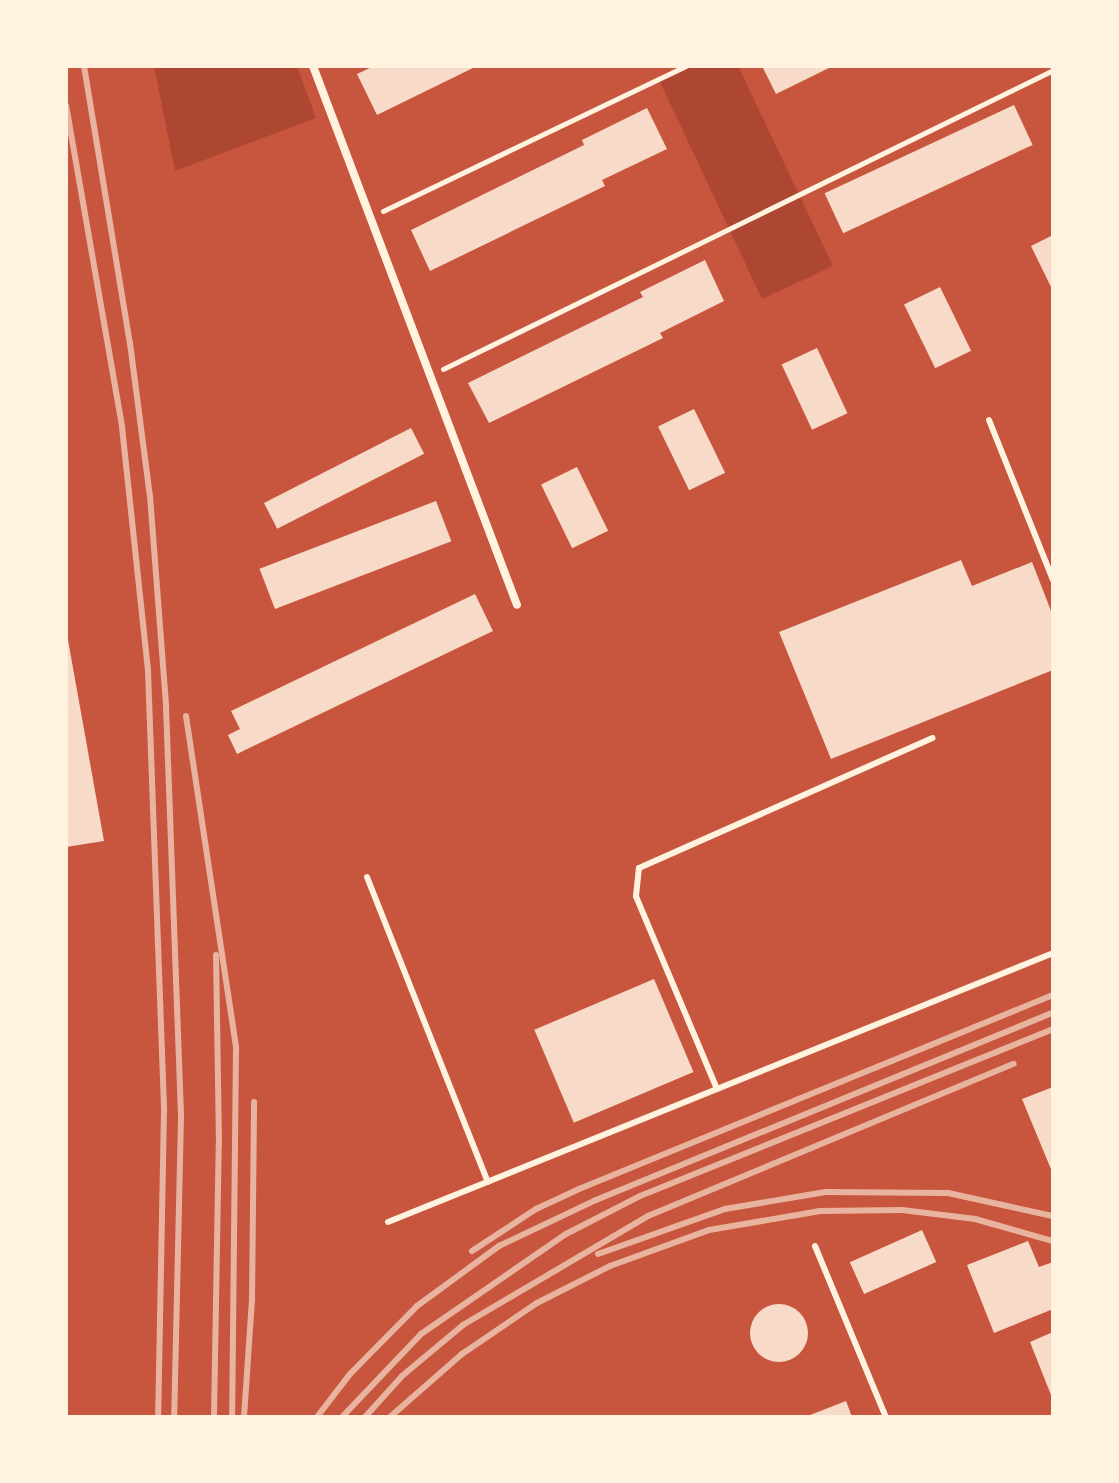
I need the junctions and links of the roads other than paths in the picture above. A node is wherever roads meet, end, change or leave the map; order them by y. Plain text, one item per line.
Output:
1 (313, 66) edge
2 (989, 420) dead end
3 (1053, 555) edge
4 (1044, 558) junction
5 (1053, 580) edge
6 (517, 605) dead end
7 (932, 738) dead end
8 (367, 877) dead end
9 (1053, 953) edge
10 (717, 1089) junction
11 (488, 1182) junction
12 (388, 1222) dead end
13 (815, 1246) dead end
14 (886, 1417) edge

1 - 6 street
2 - 4 lane
3 - 4 lane
4 - 5 lane
7 - 10 lane
8 - 11 lane
9 - 10 lane
10 - 11 lane
11 - 12 lane
13 - 14 lane

